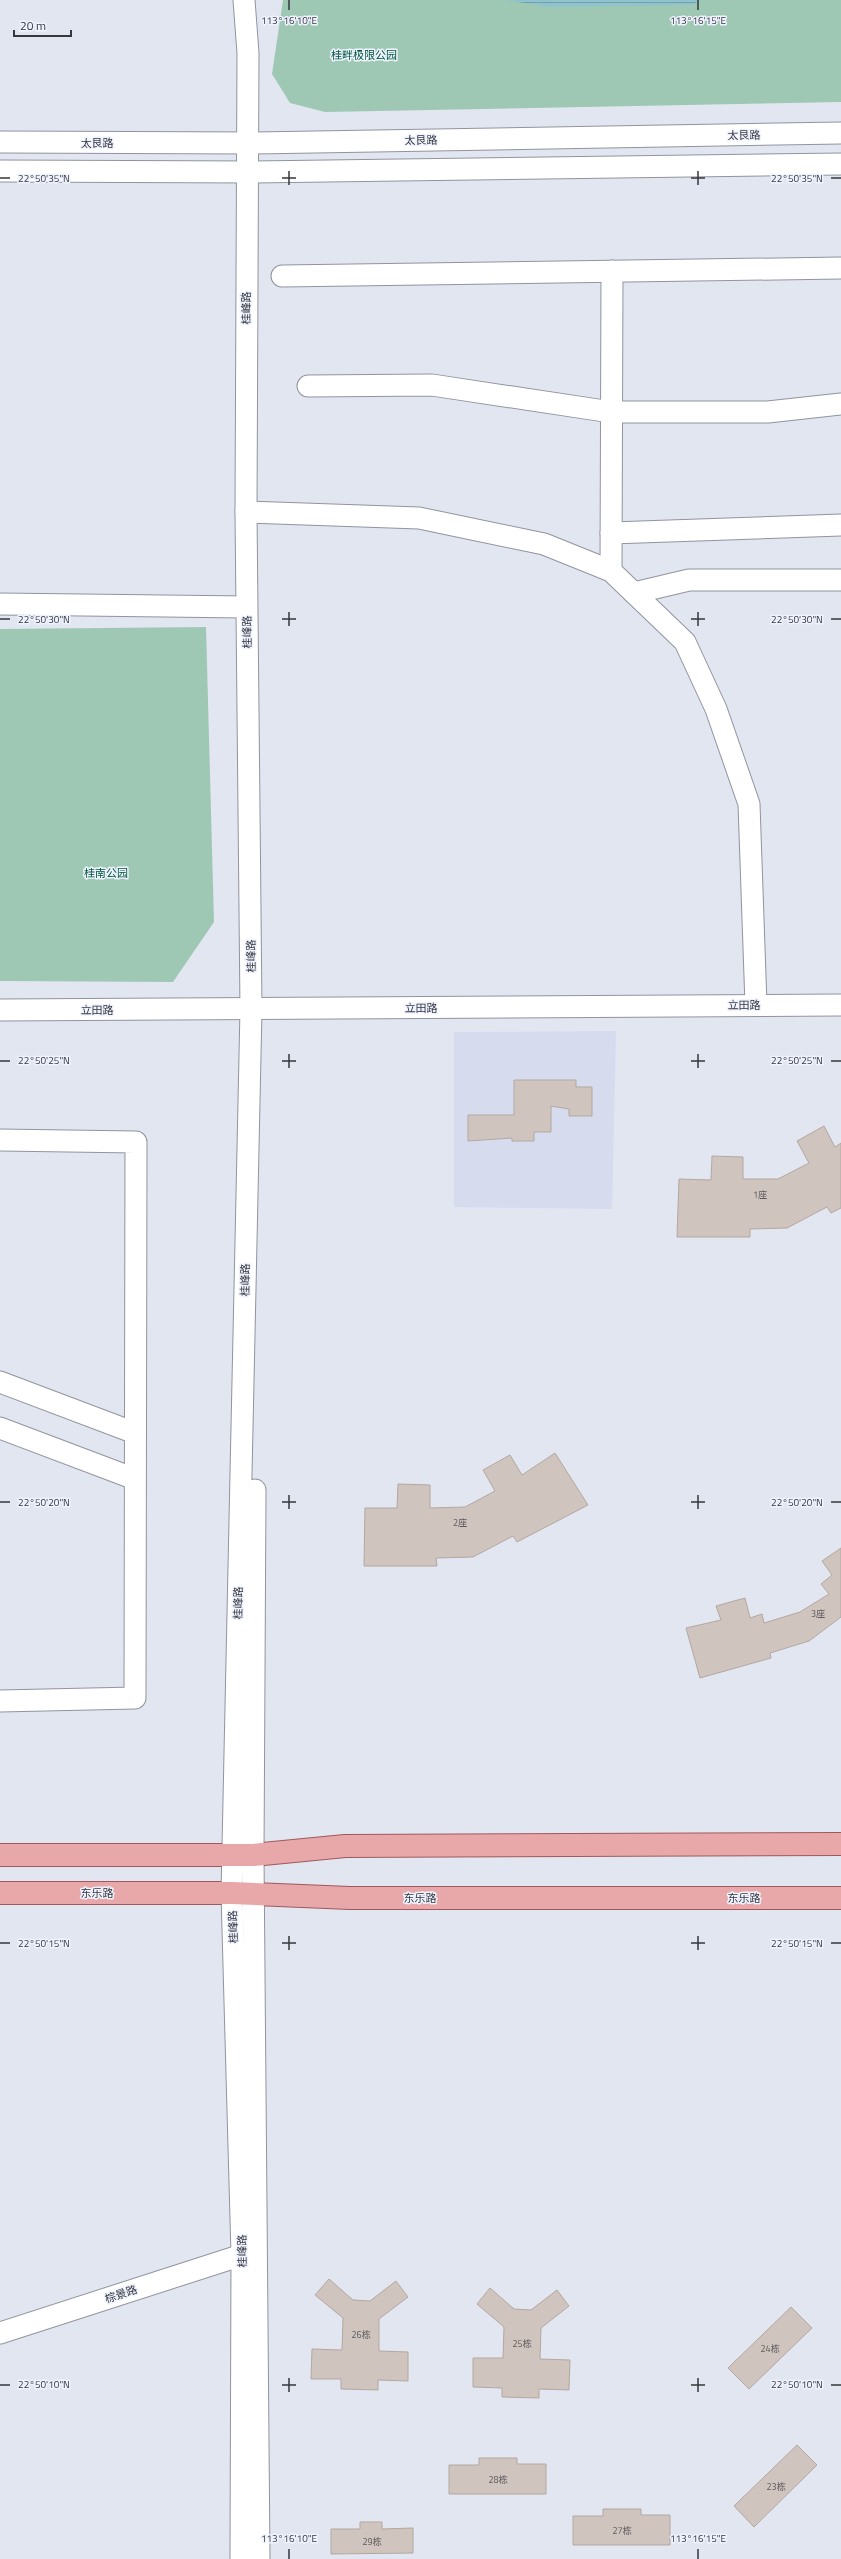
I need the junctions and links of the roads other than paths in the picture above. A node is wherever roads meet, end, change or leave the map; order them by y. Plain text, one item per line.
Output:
1 (244, 0) edge
2 (249, 0) edge
3 (841, 134) edge
4 (0, 142) edge
5 (251, 143) junction
6 (841, 164) edge
7 (0, 172) edge
8 (250, 172) junction
9 (841, 268) edge
10 (612, 272) junction
11 (282, 276) dead end
12 (308, 386) dead end
13 (841, 404) edge
14 (611, 412) junction
15 (250, 512) junction
16 (841, 525) edge
17 (611, 533) junction
18 (611, 571) junction
19 (841, 580) edge
20 (634, 593) junction
21 (0, 604) edge
22 (246, 607) junction
23 (756, 1005) junction
24 (841, 1005) edge
25 (254, 1009) junction
26 (0, 1010) edge
27 (0, 1140) edge
28 (0, 1382) edge
29 (0, 1428) edge
30 (135, 1433) junction
31 (135, 1479) junction
32 (0, 1701) edge
33 (841, 1844) edge
34 (243, 1854) junction
35 (0, 1855) edge
36 (0, 1893) edge
37 (232, 1893) junction
38 (254, 1894) junction
39 (841, 1898) edge
40 (242, 2255) junction
41 (0, 2333) edge
42 (241, 2559) edge
43 (259, 2559) edge

1 - 5 street
2 - 5 street
3 - 5 street, 太艮路
4 - 5 street, 太艮路
5 - 8 street, 桂峰路
6 - 8 street
7 - 8 street
8 - 15 street, 桂峰路
9 - 10 street
10 - 11 street
10 - 14 street
12 - 14 street
13 - 14 street
14 - 17 street
15 - 18 street
15 - 22 street, 桂峰路
15 - 25 street
16 - 17 street
17 - 18 street
18 - 20 street
19 - 20 street
20 - 23 street
21 - 22 street
22 - 25 street, 桂峰路
23 - 24 street, 立田路
23 - 25 street, 立田路
25 - 26 street, 立田路
25 - 34 street, 桂峰路
27 - 30 street
28 - 30 street
29 - 31 street
30 - 31 street
31 - 32 street
33 - 34 main road
34 - 35 main road
34 - 37 street, 桂峰路
34 - 38 street
36 - 37 main road, 东乐路
37 - 38 main road, 东乐路
37 - 40 street, 桂峰路
38 - 39 main road, 东乐路
38 - 43 street
40 - 41 street, 棕景路
40 - 42 street, 桂峰路

